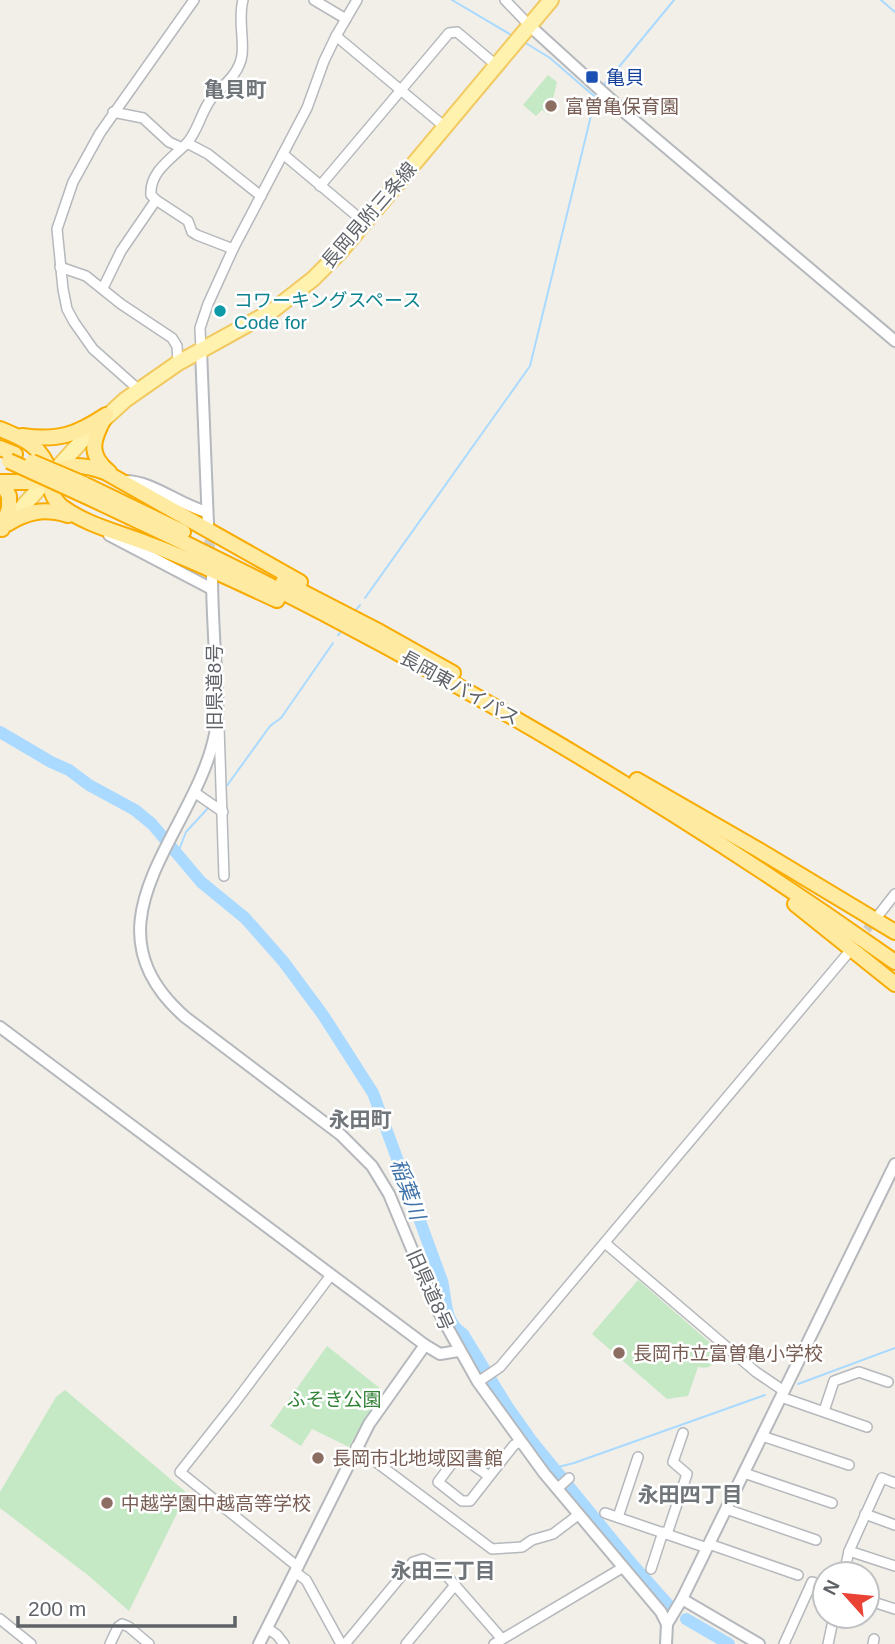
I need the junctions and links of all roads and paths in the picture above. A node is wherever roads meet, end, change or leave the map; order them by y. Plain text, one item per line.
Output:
1 (194, 0) edge
2 (243, 0) edge
3 (314, 0) edge
4 (357, 0) edge
5 (505, 0) edge
6 (551, 0) edge
7 (346, 19) junction
8 (530, 26) junction
9 (336, 36) junction
10 (496, 65) junction
11 (400, 90) junction
12 (113, 112) junction
13 (445, 127) junction
14 (184, 145) junction
15 (283, 154) junction
16 (320, 186) junction
17 (261, 196) junction
18 (156, 200) junction
19 (364, 222) junction
20 (233, 249) junction
21 (60, 267) junction
22 (103, 288) junction
23 (895, 341) edge
24 (201, 350) junction
25 (178, 363) junction
26 (138, 389) junction
27 (106, 415) junction
28 (0, 429) edge
29 (16, 436) junction
30 (0, 448) edge
31 (8, 458) edge
32 (50, 476) junction
33 (120, 479) junction
34 (0, 483) edge
35 (82, 489) junction
36 (207, 512) junction
37 (92, 523) junction
38 (208, 524) tunnel mouth
39 (3, 528) edge
40 (212, 574) tunnel mouth
41 (212, 589) junction
42 (359, 621) junction
43 (343, 624) junction
44 (218, 701) junction
45 (610, 775) junction
46 (637, 780) junction
47 (194, 792) junction
48 (223, 813) junction
49 (224, 876) dead end
50 (895, 894) edge
51 (877, 917) tunnel mouth
52 (895, 932) edge
53 (895, 950) edge
54 (849, 952) dead end
55 (895, 962) edge
56 (895, 984) edge
57 (0, 1027) edge
58 (895, 1164) edge
59 (605, 1243) junction
60 (331, 1275) junction
61 (425, 1345) junction
62 (458, 1351) junction
63 (478, 1382) junction
64 (888, 1382) dead end
65 (782, 1394) junction
66 (824, 1411) junction
67 (867, 1427) dead end
68 (682, 1433) dead end
69 (762, 1436) junction
70 (520, 1442) junction
71 (356, 1447) junction
72 (638, 1457) dead end
73 (849, 1465) dead end
74 (744, 1473) junction
75 (489, 1476) junction
76 (569, 1478) dead end
77 (895, 1483) edge
78 (558, 1488) junction
79 (832, 1503) dead end
80 (726, 1509) junction
81 (605, 1513) dead end
82 (865, 1514) junction
83 (578, 1515) junction
84 (618, 1517) junction
85 (895, 1525) edge
86 (665, 1533) junction
87 (816, 1540) dead end
88 (708, 1546) junction
89 (849, 1551) junction
90 (847, 1560) edge
91 (895, 1566) edge
92 (622, 1568) junction
93 (296, 1569) junction
94 (651, 1569) dead end
95 (798, 1574) dead end
96 (811, 1584) edge
97 (456, 1585) junction
98 (682, 1600) junction
99 (0, 1619) edge
100 (667, 1624) junction
101 (267, 1628) junction
102 (498, 1642) edge
103 (31, 1644) edge
104 (110, 1644) edge
105 (149, 1644) edge
106 (259, 1644) edge
107 (284, 1644) edge
108 (343, 1644) edge
109 (406, 1644) edge
110 (666, 1644) edge
111 (759, 1644) edge
112 (784, 1644) edge

1 - 12 street
2 - 14 street
3 - 7 street
4 - 7 street
5 - 8 street
6 - 8 main road, 長岡見附三条線
7 - 9 street
8 - 10 main road, 長岡見附三条線
8 - 23 street
9 - 11 street
9 - 15 street
10 - 11 street
10 - 13 main road, 長岡見附三条線
11 - 13 street
11 - 16 street
12 - 14 street
12 - 21 street
13 - 19 main road, 長岡見附三条線
14 - 17 street
14 - 18 street
15 - 16 street
15 - 17 street
16 - 19 street
17 - 20 street
18 - 20 street
18 - 22 street
19 - 24 main road, 長岡見附三条線
20 - 24 street
21 - 22 street
21 - 26 street
22 - 25 street
24 - 25 main road, 長岡見附三条線
24 - 36 street
25 - 26 main road, 長岡見附三条線
26 - 27 main road, 長岡見附三条線
27 - 29 highway
27 - 32 main road, 長岡見附三条線
27 - 33 highway
28 - 29 highway
29 - 32 highway
30 - 31 highway, 長岡東バイパス
31 - 35 highway, 長岡東バイパス, bridge
32 - 33 highway
32 - 34 highway
32 - 37 highway
32 - 39 main road, 長岡見附三条線
33 - 36 street
33 - 42 highway
34 - 39 highway
35 - 42 highway, 長岡東バイパス
35 - 43 highway, 長岡東バイパス
36 - 38 street
37 - 39 highway
37 - 41 street
37 - 43 highway
40 - 41 street, 旧県道8号
41 - 44 street, 旧県道8号
42 - 46 highway, 長岡東バイパス
43 - 45 highway, 長岡東バイパス
44 - 47 street, 旧県道8号
44 - 48 street
45 - 55 highway, 長岡東バイパス
45 - 56 highway
46 - 52 highway
46 - 53 highway, 長岡東バイパス
47 - 48 street
47 - 62 street, 旧県道8号
48 - 49 street
50 - 51 street
54 - 59 street
57 - 60 street
58 - 65 street
59 - 63 street
59 - 65 street
60 - 61 street
60 - 93 street
61 - 62 street
61 - 71 street
62 - 63 street, 旧県道8号
63 - 70 street, 旧県道8号
64 - 66 street
65 - 66 street
65 - 69 street
66 - 67 street
68 - 86 street
69 - 73 street
69 - 74 street
70 - 75 street
70 - 78 street, 旧県道8号
71 - 83 street
71 - 93 street
72 - 84 street
74 - 79 street
74 - 80 street
75 - 75 street
76 - 78 street
77 - 82 street
78 - 83 street, 旧県道8号
80 - 87 street
80 - 88 street
81 - 84 street
82 - 85 street
82 - 89 street
83 - 92 street, 旧県道8号
84 - 86 street
86 - 88 street
86 - 94 street
88 - 95 street
88 - 98 street
89 - 90 street
89 - 91 street
92 - 100 street, 旧県道8号
92 - 102 street
93 - 101 street
93 - 108 street
96 - 112 street
97 - 102 street
97 - 108 street
97 - 109 street
98 - 100 street
98 - 111 street
99 - 103 street
100 - 110 street
101 - 106 street
101 - 107 street
104 - 105 street

